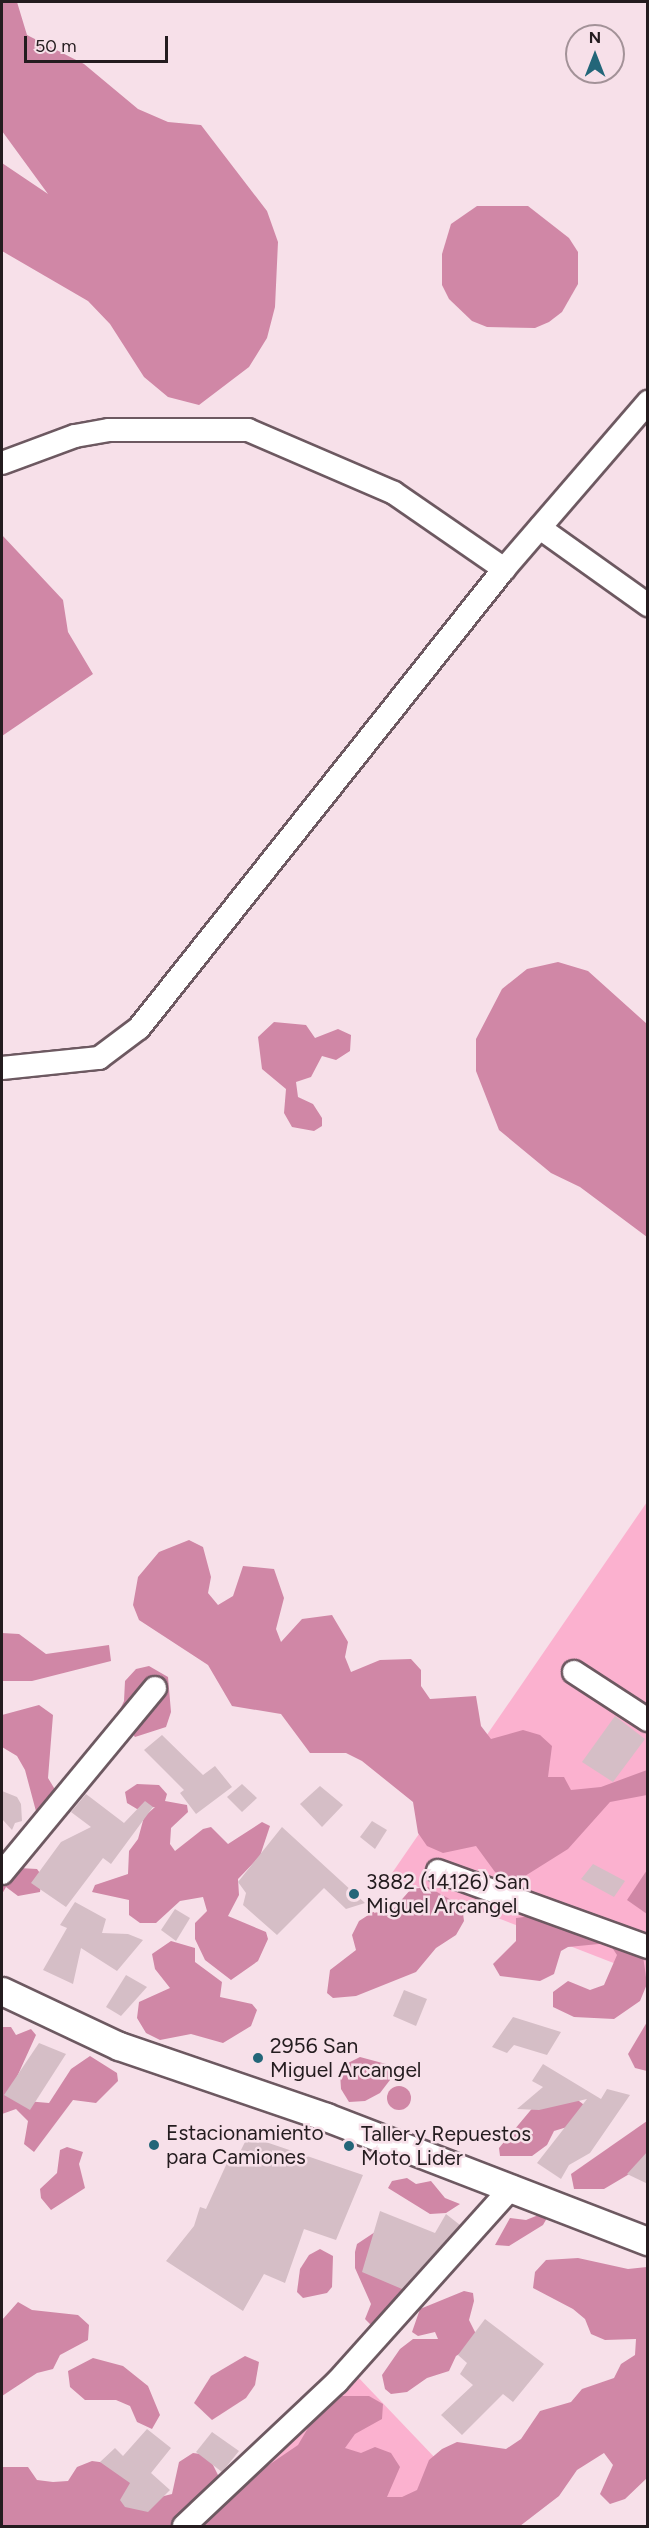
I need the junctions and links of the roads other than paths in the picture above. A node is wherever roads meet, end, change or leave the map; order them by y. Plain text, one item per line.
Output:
1 (648, 402) edge
2 (2, 463) edge
3 (540, 528) junction
4 (504, 569) junction
5 (648, 605) edge
6 (2, 1068) edge
7 (574, 1672) dead end
8 (154, 1688) dead end
9 (648, 1720) edge
10 (438, 1872) dead end
11 (2, 1873) edge
12 (648, 1947) edge
13 (2, 1991) edge
14 (512, 2187) junction
15 (648, 2241) edge
16 (184, 2526) edge

1 - 3 street
2 - 4 street
3 - 4 street
3 - 5 street
4 - 6 street
7 - 9 street
8 - 11 street
10 - 12 street
13 - 14 main road
14 - 15 main road
14 - 16 street

